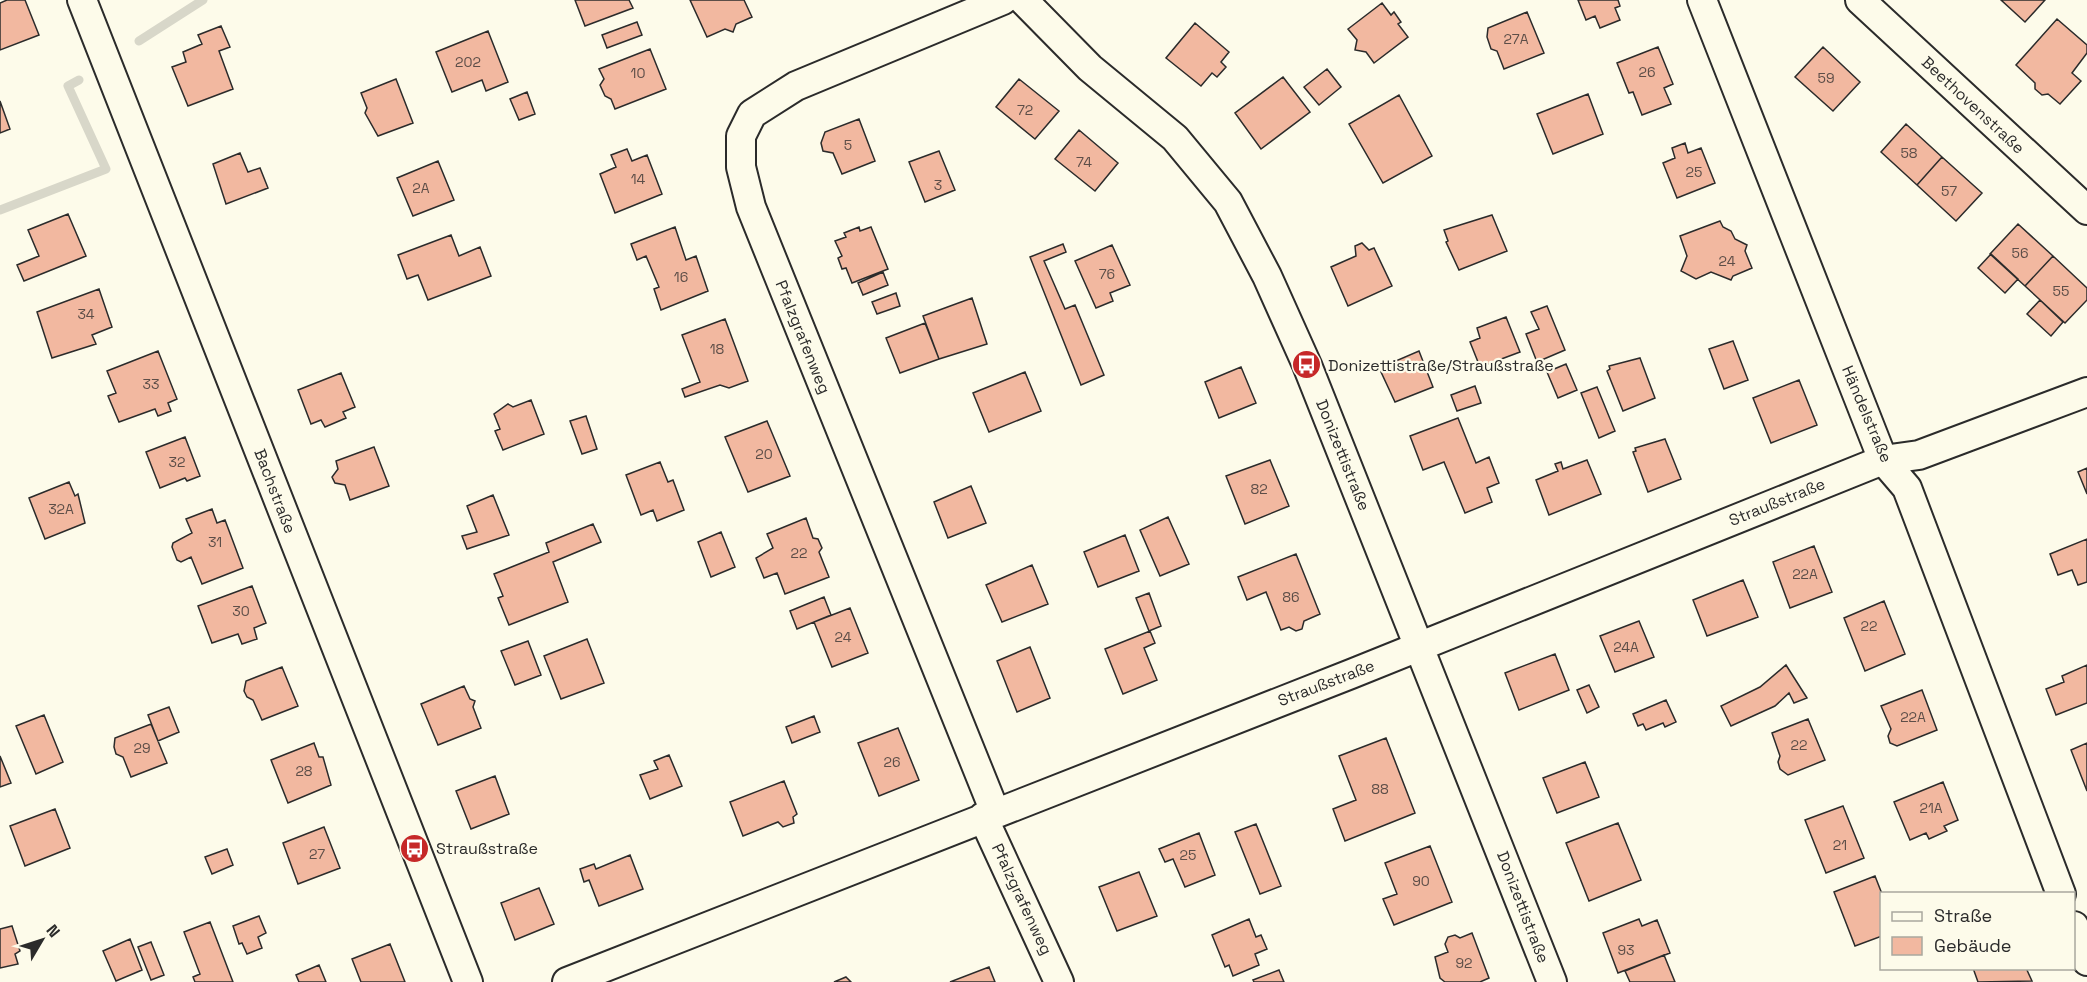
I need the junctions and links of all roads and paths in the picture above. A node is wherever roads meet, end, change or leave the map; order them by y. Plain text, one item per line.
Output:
1 (82, 0) edge
2 (1003, 0) edge
3 (1023, 0) edge
4 (1702, 0) edge
5 (1860, 0) edge
6 (2087, 210) edge
7 (2087, 392) edge
8 (1883, 460) junction
9 (1420, 646) junction
10 (989, 814) junction
11 (2060, 892) edge
12 (2075, 931) edge
13 (2087, 961) edge
14 (468, 982) edge
15 (567, 982) edge
16 (1059, 982) edge
17 (1552, 982) edge

1 - 14 street, Bachstraße
2 - 10 street, Pfalzgrafenweg
3 - 9 street, Donizettistraße
4 - 8 street, Händelstraße
5 - 6 street, Beethovenstraße
7 - 8 street, Straußstraße
8 - 9 street, Straußstraße
8 - 11 street, Händelstraße
9 - 10 street, Straußstraße
9 - 17 street, Donizettistraße
10 - 15 street, Straußstraße
10 - 16 street, Pfalzgrafenweg
12 - 13 street

